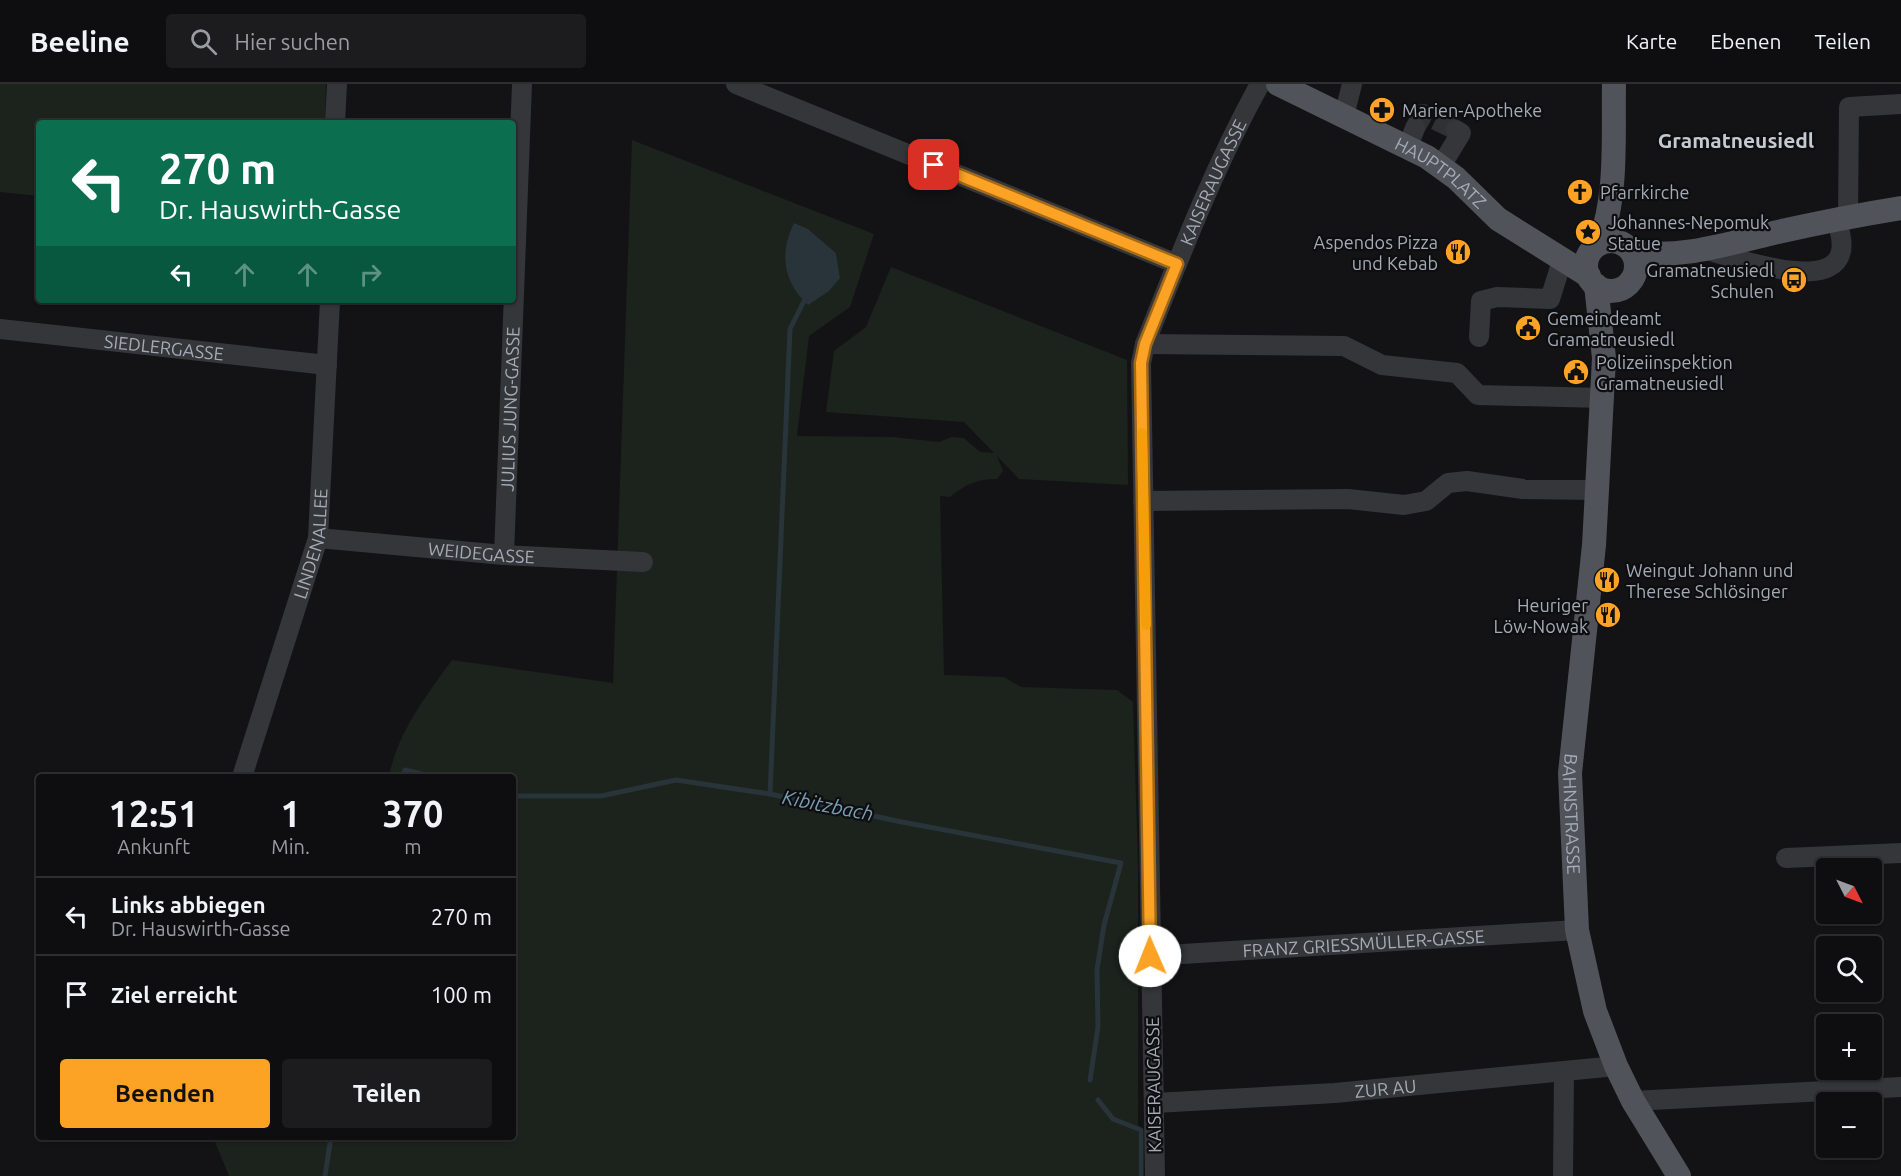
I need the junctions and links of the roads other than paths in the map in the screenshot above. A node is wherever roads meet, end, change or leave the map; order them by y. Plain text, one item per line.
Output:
1 (337, 84) edge
2 (522, 84) edge
3 (736, 84) edge
4 (1260, 84) edge
5 (1278, 84) edge
6 (1352, 84) edge
7 (1614, 84) edge
8 (1901, 104) edge
9 (1344, 116) junction
10 (335, 120) edge
11 (1456, 130) dead end
12 (1441, 166) junction
13 (1612, 178) junction
14 (1901, 208) edge
15 (1842, 219) junction
16 (1532, 240) junction
17 (516, 241) edge
18 (1703, 251) junction
19 (1562, 261) junction
20 (1177, 264) junction
21 (1594, 264) junction
22 (1629, 264) junction
23 (330, 303) edge
24 (514, 303) edge
25 (0, 328) edge
26 (1479, 337) dead end
27 (1145, 344) junction
28 (1604, 358) junction
29 (327, 365) junction
30 (1602, 398) junction
31 (1597, 490) junction
32 (1143, 501) junction
33 (318, 538) junction
34 (504, 555) junction
35 (643, 562) dead end
36 (243, 774) edge
37 (1901, 853) edge
38 (1786, 858) dead end
39 (1577, 930) junction
40 (1150, 956) junction
41 (1616, 1066) junction
42 (1564, 1072) junction
43 (1901, 1087) edge
44 (1634, 1101) junction
45 (1155, 1103) junction
46 (1155, 1176) edge
47 (1563, 1176) edge
48 (1679, 1176) edge

1 - 10 street
2 - 17 street, JULIUS JUNG-GASSE
3 - 20 street
4 - 20 street, KAISERAUGASSE
5 - 9 main road, HAUPTPLATZ
6 - 9 street
7 - 13 main road
8 - 15 street
9 - 12 main road, HAUPTPLATZ
11 - 12 street
12 - 16 main road, HAUPTPLATZ
13 - 21 main road
13 - 22 main road
14 - 15 main road
15 - 18 main road
15 - 18 street
16 - 19 main road, HAUPTPLATZ
16 - 21 main road, HAUPTPLATZ
18 - 22 main road
19 - 21 main road, HAUPTPLATZ
19 - 26 street
20 - 27 street, KAISERAUGASSE
21 - 22 main road
21 - 22 main road
21 - 28 main road, BAHNSTRASSE
22 - 28 main road, BAHNSTRASSE
23 - 29 street, LINDENALLEE
24 - 34 street, JULIUS JUNG-GASSE
25 - 29 street, SIEDLERGASSE
27 - 30 street
27 - 32 street, KAISERAUGASSE
28 - 30 main road, BAHNSTRASSE
29 - 33 street, LINDENALLEE
30 - 31 main road, BAHNSTRASSE
31 - 32 street
31 - 39 main road, BAHNSTRASSE
32 - 40 street, KAISERAUGASSE
33 - 34 street, WEIDEGASSE
33 - 36 street, LINDENALLEE
34 - 35 street, WEIDEGASSE
37 - 38 street
39 - 40 street, FRANZ GRIESSMÜLLER-GASSE
39 - 41 main road, BAHNSTRASSE
40 - 45 street, KAISERAUGASSE
41 - 42 street, ZUR AU
41 - 44 main road, BAHNSTRASSE
42 - 45 street, ZUR AU
42 - 47 street
43 - 44 street
44 - 48 main road, BAHNSTRASSE
45 - 46 street, KAISERAUGASSE

